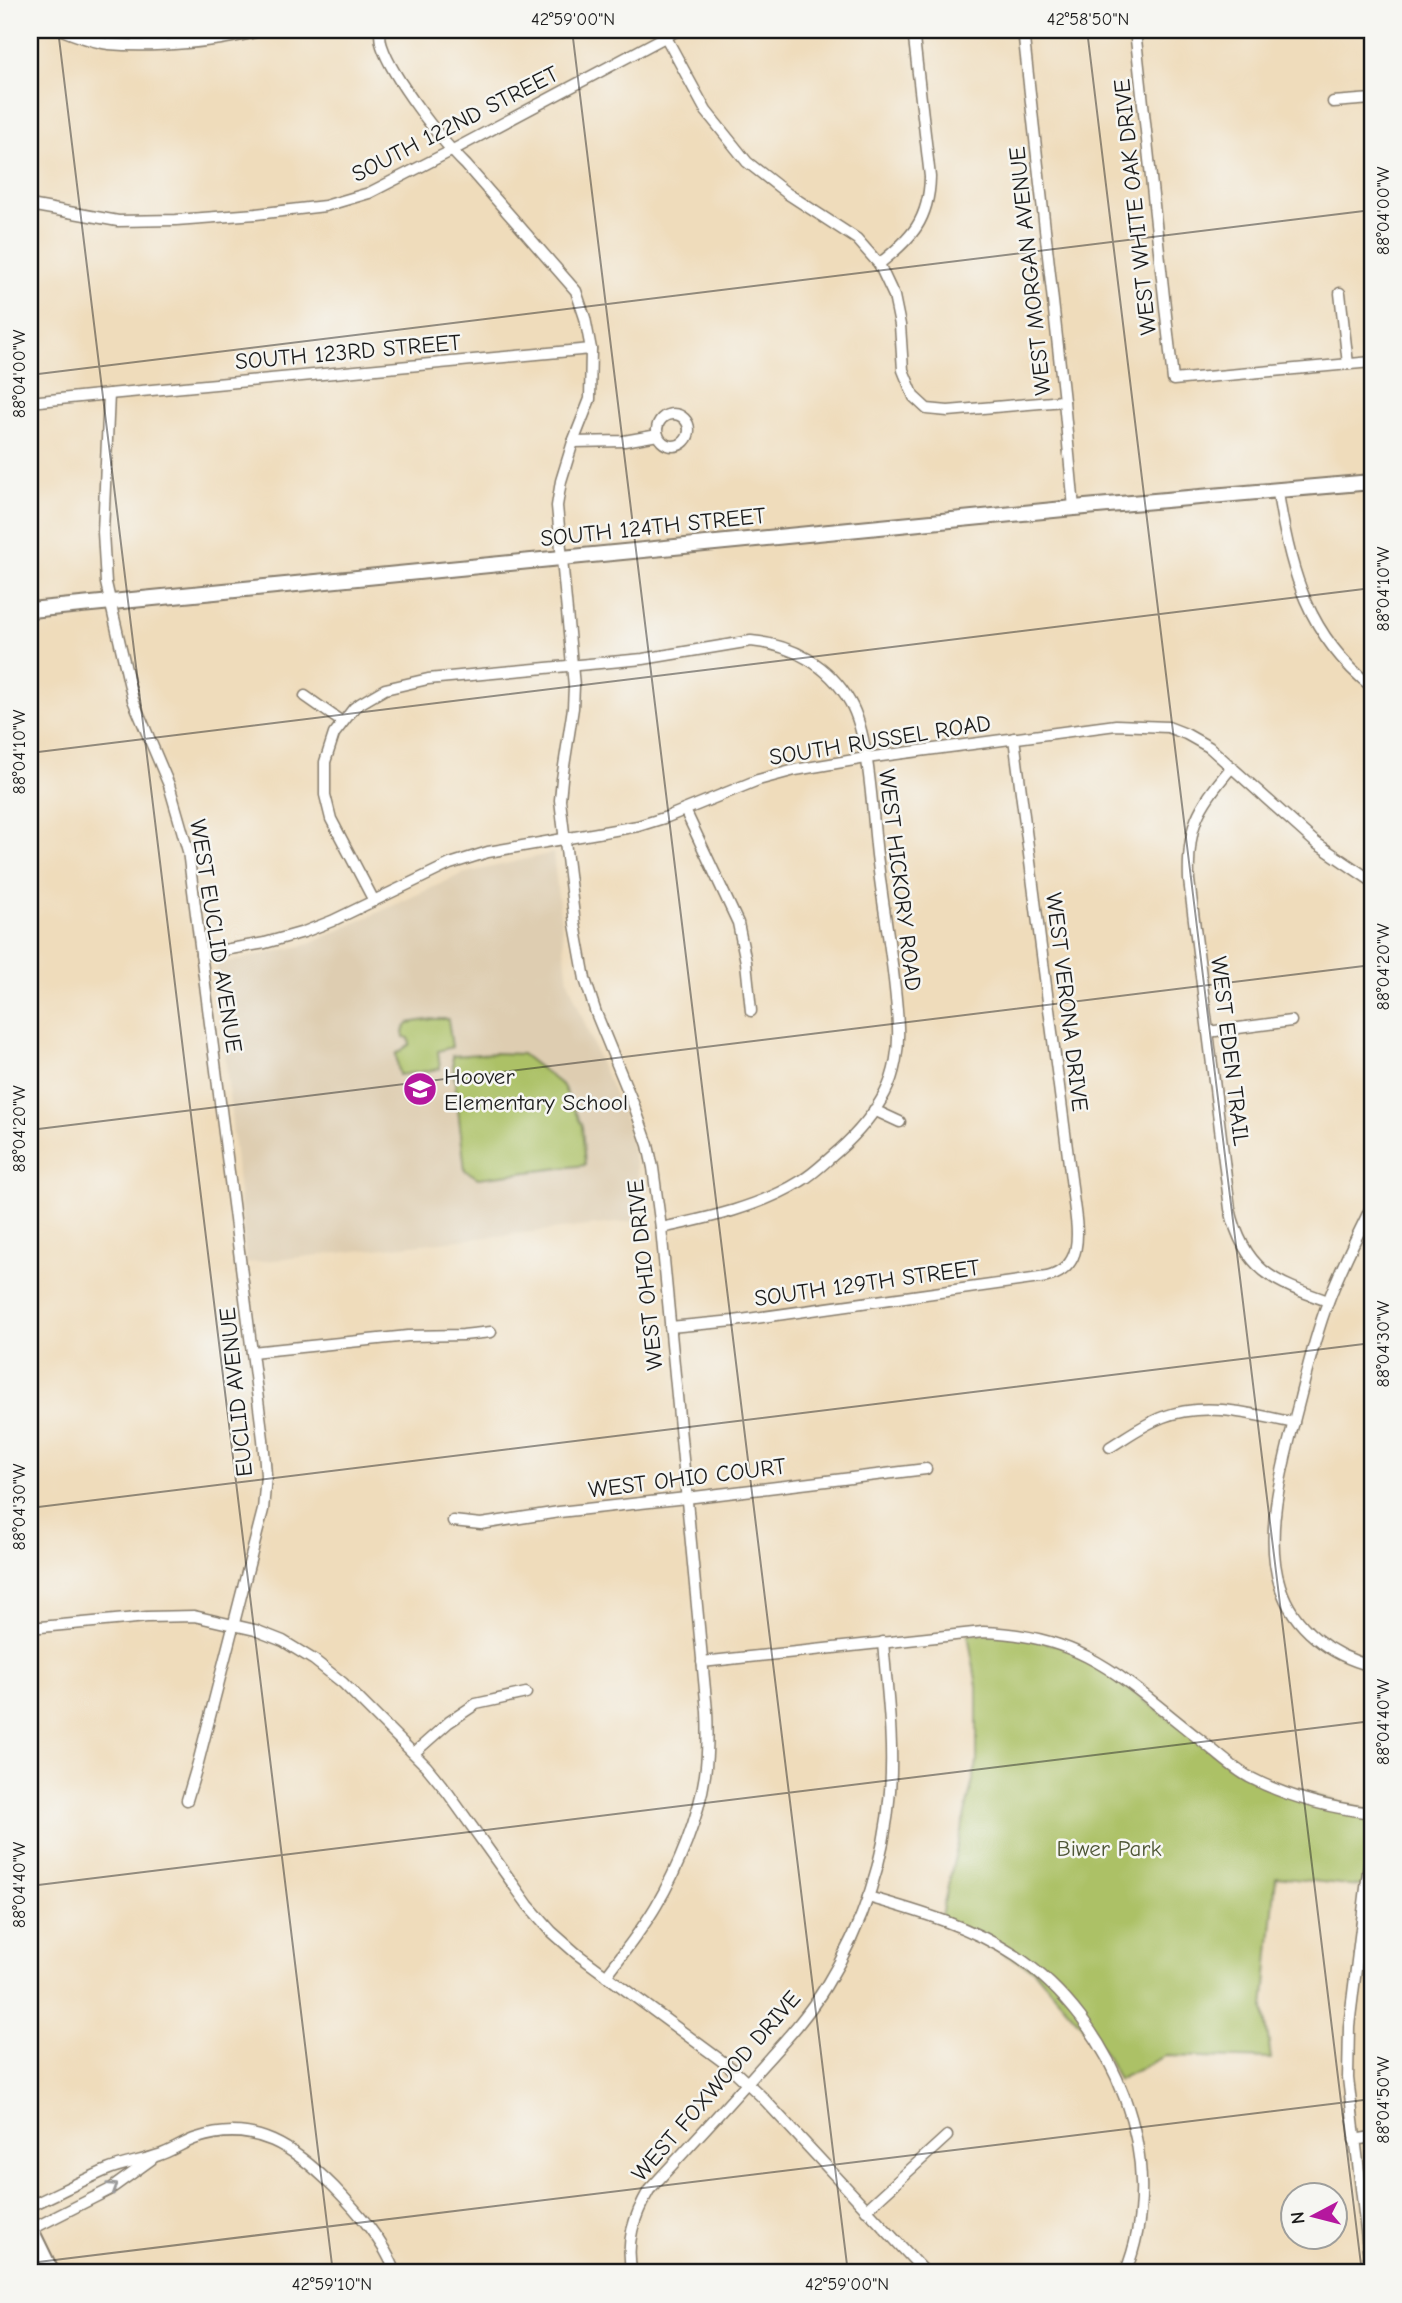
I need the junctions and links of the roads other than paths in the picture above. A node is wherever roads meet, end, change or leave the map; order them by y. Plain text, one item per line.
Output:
1 (62, 30) edge
2 (262, 30) edge
3 (380, 30) edge
4 (678, 30) edge
5 (913, 30) edge
6 (1023, 30) edge
7 (1135, 30) edge
8 (664, 33) edge
9 (199, 35) edge
10 (1372, 99) edge
11 (1333, 102) dead end
12 (452, 151) junction
13 (30, 205) edge
14 (879, 264) junction
15 (1340, 293) dead end
16 (591, 349) junction
17 (1372, 362) edge
18 (1348, 363) junction
19 (109, 394) junction
20 (1064, 401) junction
21 (30, 402) edge
22 (658, 435) dead end
23 (573, 443) junction
24 (1372, 482) edge
25 (1279, 492) junction
26 (1074, 508) junction
27 (561, 559) junction
28 (110, 603) junction
29 (30, 610) edge
30 (573, 666) junction
31 (1372, 687) edge
32 (305, 696) dead end
33 (342, 722) junction
34 (1014, 738) junction
35 (866, 758) junction
36 (1232, 767) junction
37 (685, 810) junction
38 (564, 839) junction
39 (1372, 881) edge
40 (374, 901) junction
41 (201, 954) junction
42 (751, 1011) dead end
43 (1291, 1021) dead end
44 (1208, 1032) junction
45 (874, 1110) junction
46 (900, 1122) dead end
47 (233, 1195) joint
48 (1372, 1205) edge
49 (661, 1228) junction
50 (1066, 1268) joint
51 (1328, 1301) junction
52 (670, 1327) junction
53 (491, 1332) dead end
54 (252, 1352) junction
55 (1294, 1423) junction
56 (1110, 1447) dead end
57 (926, 1469) dead end
58 (687, 1499) junction
59 (453, 1521) dead end
60 (234, 1625) junction
61 (30, 1628) edge
62 (883, 1643) junction
63 (702, 1662) junction
64 (1372, 1666) edge
65 (526, 1693) dead end
66 (414, 1753) junction
67 (187, 1800) dead end
68 (1372, 1813) edge
69 (1372, 1839) edge
70 (868, 1897) junction
71 (1358, 1952) junction
72 (1372, 1954) edge
73 (606, 1976) junction
74 (746, 2083) junction
75 (947, 2137) dead end
76 (1372, 2137) edge
77 (1354, 2140) junction
78 (155, 2157) junction
79 (82, 2182) junction
80 (91, 2199) junction
81 (30, 2206) edge
82 (866, 2210) junction
83 (30, 2229) edge
84 (52, 2273) edge
85 (396, 2273) edge
86 (632, 2273) edge
87 (926, 2273) edge
88 (1125, 2273) edge
89 (1371, 2273) edge

1 - 9 street
2 - 9 street
3 - 12 street, WEST OHIO DRIVE
4 - 8 street, SOUTH 122ND STREET
5 - 14 street
6 - 20 street, WEST MORGAN AVENUE
7 - 18 street, WEST WHITE OAK DRIVE
8 - 12 street, SOUTH 122ND STREET
8 - 14 street
10 - 11 street
12 - 13 street, SOUTH 122ND STREET
12 - 16 street, WEST OHIO DRIVE
14 - 20 street
15 - 18 street
16 - 19 street, SOUTH 123RD STREET
16 - 23 street, WEST OHIO DRIVE
17 - 18 street
19 - 21 street
19 - 28 street, WEST EUCLID AVENUE
20 - 26 street, WEST MORGAN AVENUE
22 - 23 street
23 - 27 street, WEST OHIO DRIVE
24 - 25 street, SOUTH 124TH STREET
25 - 26 street, SOUTH 124TH STREET
25 - 31 street
26 - 27 street, SOUTH 124TH STREET
27 - 28 street, SOUTH 124TH STREET
27 - 30 street, WEST OHIO DRIVE
28 - 29 street, SOUTH 124TH STREET
28 - 41 street, WEST EUCLID AVENUE
30 - 33 street, WEST HICKORY ROAD
30 - 35 street, WEST HICKORY ROAD
30 - 38 street, WEST OHIO DRIVE
32 - 33 street
33 - 40 street
34 - 35 street, SOUTH RUSSEL ROAD
34 - 36 street, SOUTH RUSSEL ROAD
34 - 50 street, WEST VERONA DRIVE
35 - 37 street, SOUTH RUSSEL ROAD
35 - 45 street, WEST HICKORY ROAD
36 - 39 street, SOUTH RUSSEL ROAD
36 - 44 street, WEST EDEN TRAIL
37 - 38 street, SOUTH RUSSEL ROAD
37 - 42 street
38 - 40 street, SOUTH RUSSEL ROAD
38 - 49 street, WEST OHIO DRIVE
40 - 41 street, SOUTH RUSSEL ROAD
41 - 47 street, WEST EUCLID AVENUE
43 - 44 street
44 - 51 street, WEST EDEN TRAIL
45 - 46 street
45 - 49 street, WEST HICKORY ROAD
47 - 54 street, EUCLID AVENUE
48 - 51 street
49 - 52 street, WEST OHIO DRIVE
50 - 52 street, SOUTH 129TH STREET
51 - 55 street
52 - 58 street, WEST OHIO DRIVE
53 - 54 street
54 - 60 street, EUCLID AVENUE
55 - 56 street
55 - 64 street
57 - 58 street, WEST OHIO COURT
58 - 59 street, WEST OHIO COURT
58 - 63 street, WEST OHIO DRIVE
60 - 61 street
60 - 66 street
60 - 67 street, EUCLID AVENUE
62 - 63 street
62 - 68 street
62 - 70 street, WEST FOXWOOD DRIVE
63 - 73 street, WEST OHIO DRIVE
65 - 66 street
66 - 73 street
69 - 71 street
70 - 74 street, WEST FOXWOOD DRIVE
70 - 88 street
71 - 72 street
71 - 77 street
73 - 74 street
74 - 82 street
74 - 86 street, WEST FOXWOOD DRIVE
75 - 82 street
76 - 77 street
77 - 89 street
78 - 79 street
80 -> 78 street
78 - 85 street
79 - 80 street
79 - 81 street
80 - 83 street
82 - 87 street
83 - 84 street

